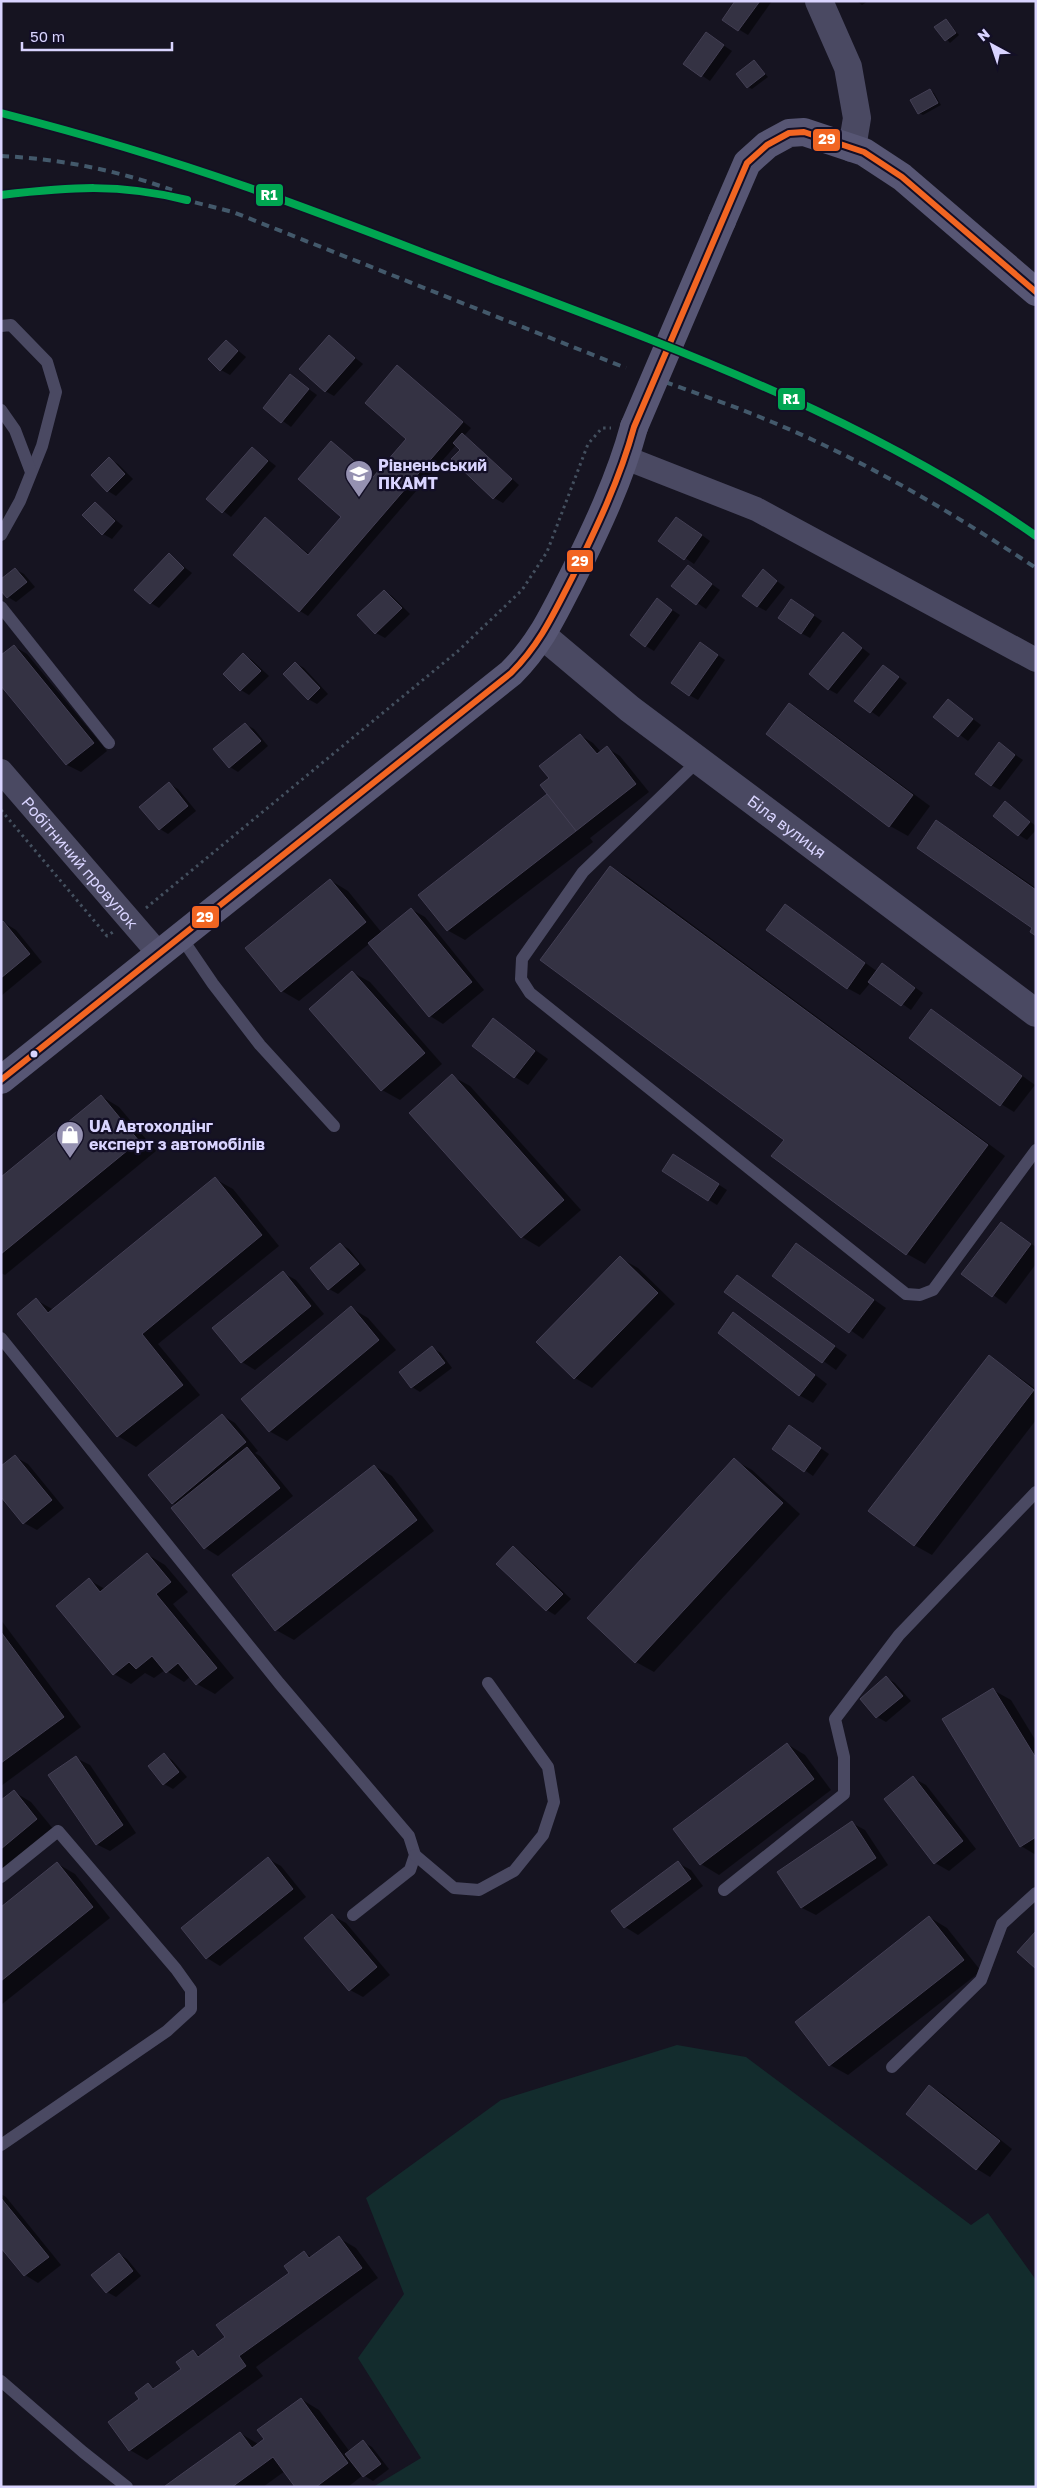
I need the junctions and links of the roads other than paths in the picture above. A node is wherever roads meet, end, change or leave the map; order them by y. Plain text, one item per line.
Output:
1 (819, 1) edge
2 (852, 148) junction
3 (1036, 292) edge
4 (1, 326) edge
5 (1, 410) edge
6 (626, 458) junction
7 (32, 472) junction
8 (1, 535) edge
9 (1, 607) edge
10 (542, 635) junction
11 (1036, 660) edge
12 (109, 744) dead end
13 (699, 760) junction
14 (1, 772) edge
15 (181, 937) junction
16 (160, 955) junction
17 (1036, 1013) edge
18 (1, 1080) edge
19 (334, 1126) dead end
20 (1036, 1150) edge
21 (1, 1338) edge
22 (1036, 1492) edge
23 (488, 1683) dead end
24 (416, 1855) junction
25 (1, 1877) edge
26 (724, 1890) dead end
27 (1036, 1893) edge
28 (353, 1915) dead end
29 (892, 2067) dead end
30 (1, 2145) edge
31 (1, 2381) edge
32 (127, 2487) edge

1 - 2 street
2 - 3 main road
2 - 6 main road, bridge
4 - 7 lane
5 - 7 lane
6 - 10 main road
6 - 11 street
7 - 8 lane
9 - 12 lane
10 - 13 street, Біла вулиця
10 - 15 main road
13 - 17 street, Біла вулиця
13 - 20 lane
14 - 16 street, Робітничий провулок
15 - 16 main road
15 - 19 lane
16 - 18 main road
21 - 24 lane
22 - 26 lane
23 - 24 lane
24 - 28 lane
25 - 30 lane
27 - 29 lane
31 - 32 lane

